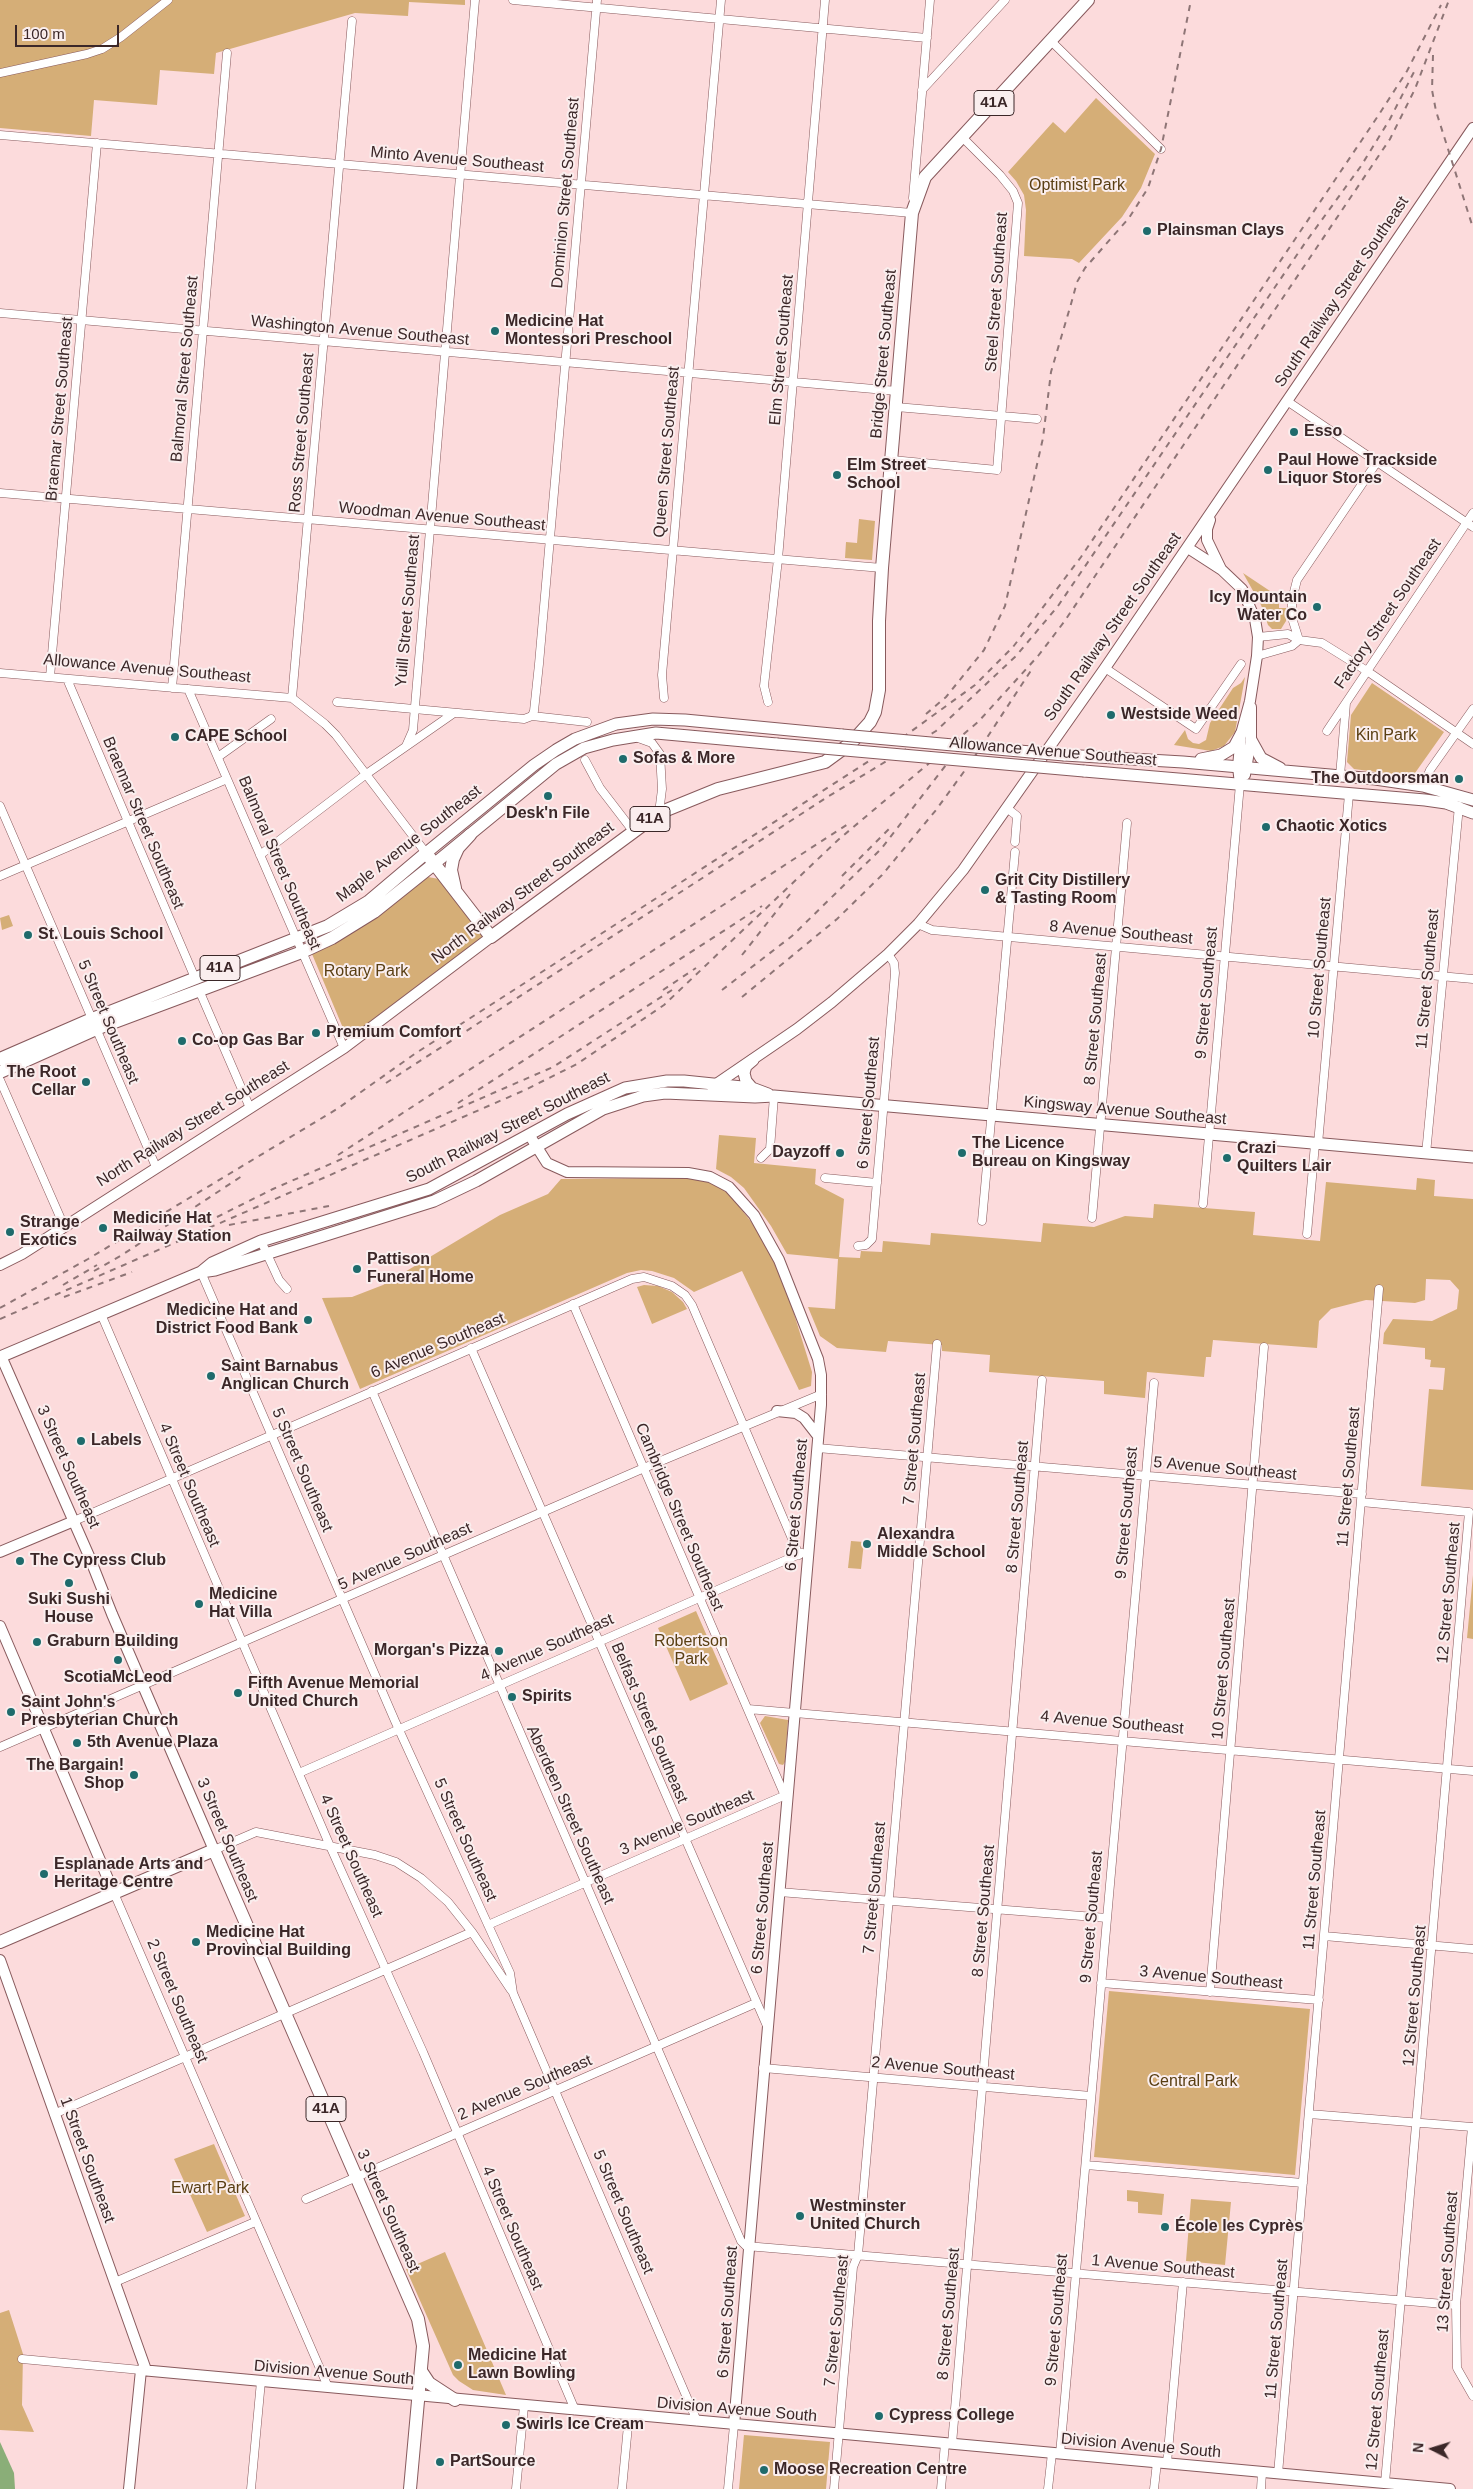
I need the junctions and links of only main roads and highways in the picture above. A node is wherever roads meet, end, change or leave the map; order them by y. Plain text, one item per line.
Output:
1 (1088, 0) edge
2 (636, 721) joint
3 (629, 736) joint
4 (836, 756) joint
5 (1183, 762) junction
6 (1288, 772) junction
7 (1473, 800) edge
8 (1473, 813) edge
9 (470, 834) junction
10 (426, 853) junction
11 (434, 864) junction
12 (456, 893) junction
13 (94, 1024) junction
14 (0, 1059) edge
15 (753, 1060) road end
16 (0, 1072) edge
17 (716, 1083) joint
18 (752, 1088) junction
19 (704, 1094) joint
20 (774, 1096) junction
21 (533, 1141) junction
22 (1473, 1157) edge
23 (201, 1272) junction
24 (1, 1357) edge
25 (0, 1942) edge
26 (421, 2371) junction
27 (455, 2400) road end
28 (410, 2489) edge

1 - 4 main road, Bridge Street Southeast / 41A
2 - 5 main road, Allowance Avenue Southeast, bridge
2 - 10 main road, Maple Avenue Southeast
3 - 8 main road, Allowance Avenue Southeast, bridge
3 - 9 main road, Maple Avenue Southeast
4 - 12 main road, North Railway Street Southeast / 41A
5 - 6 main road, Allowance Avenue Southeast
5 - 6 main road
6 - 7 main road, Allowance Avenue Southeast
9 - 11 main road, Maple Avenue Southeast
9 - 12 main road
10 - 11 main road
10 - 13 main road, Maple Avenue Southeast / 41A
11 - 12 main road
11 - 13 main road, Maple Avenue Southeast / 41A
13 - 14 main road, Maple Avenue Southeast / 41A
13 - 16 main road, Maple Avenue Southeast / 41A
15 - 18 main road
17 - 18 main road, Kingsway Avenue Southeast
17 - 21 main road, South Railway Street Southeast
18 - 20 main road, Kingsway Avenue Southeast
19 - 20 main road, Kingsway Avenue Southeast
19 - 21 main road, South Railway Street Southeast
20 - 22 main road, Kingsway Avenue Southeast
21 - 23 main road, South Railway Street Southeast
21 - 23 main road, South Railway Street Southeast
23 - 24 main road, South Railway Street Southeast
25 - 26 main road, 3 Street Southeast / 41A
26 - 27 main road
26 - 28 main road, 3 Street Southeast / 41A

